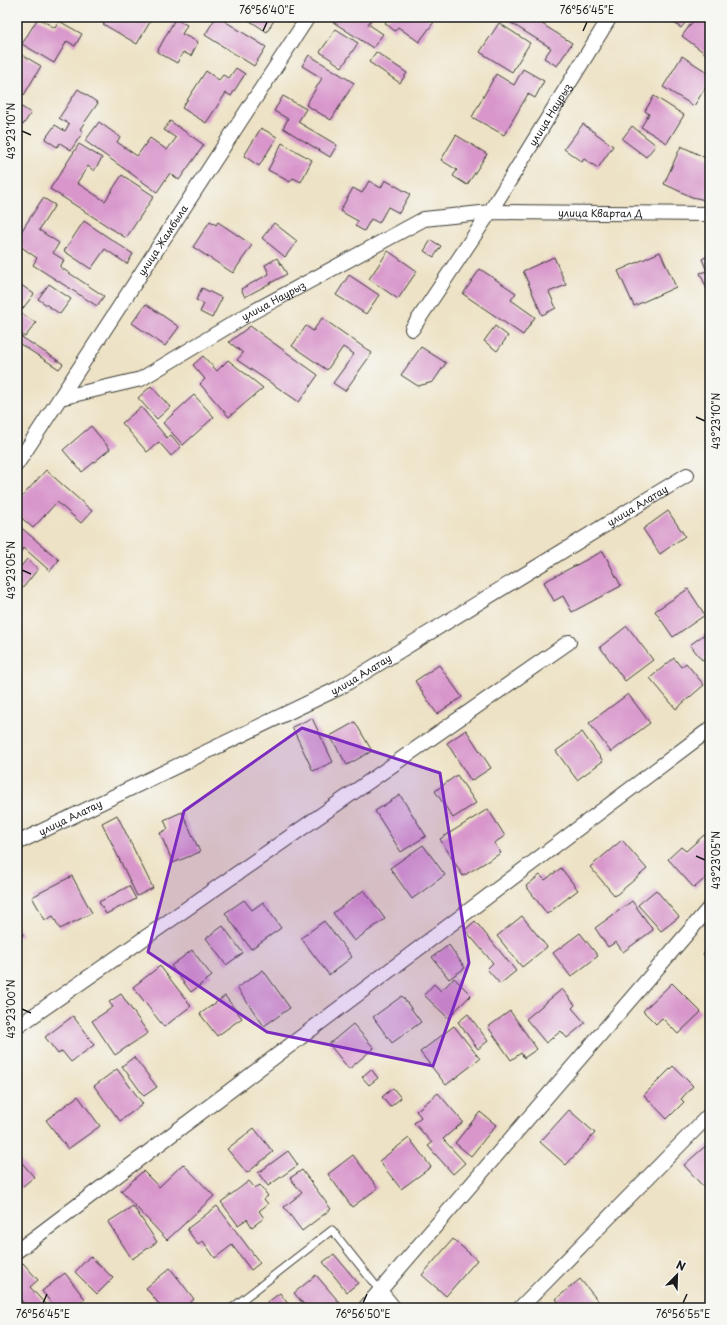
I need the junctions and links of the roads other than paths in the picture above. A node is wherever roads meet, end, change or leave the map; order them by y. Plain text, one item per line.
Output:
1 (308, 17) edge
2 (610, 17) edge
3 (490, 212) junction
4 (710, 214) edge
5 (412, 329) dead end
6 (60, 398) junction
7 (17, 464) edge
8 (687, 475) dead end
9 (569, 642) dead end
10 (710, 729) edge
11 (17, 843) edge
12 (710, 907) edge
13 (17, 1027) edge
14 (710, 1114) edge
15 (17, 1251) edge
16 (380, 1291) junction
17 (232, 1308) edge
18 (365, 1308) edge
19 (394, 1308) edge
20 (520, 1308) edge

1 - 6 street, улица Жамбыла
2 - 3 street, улица Наурыз
3 - 4 street, улица Квартал Д
3 - 5 street, улица Наурыз
3 - 6 street, улица Наурыз
6 - 7 street, улица Жамбыла
8 - 11 street, улица Алатау
9 - 13 street
10 - 15 street
12 - 16 street
14 - 20 street
16 - 17 lane
16 - 18 street
16 - 19 street

